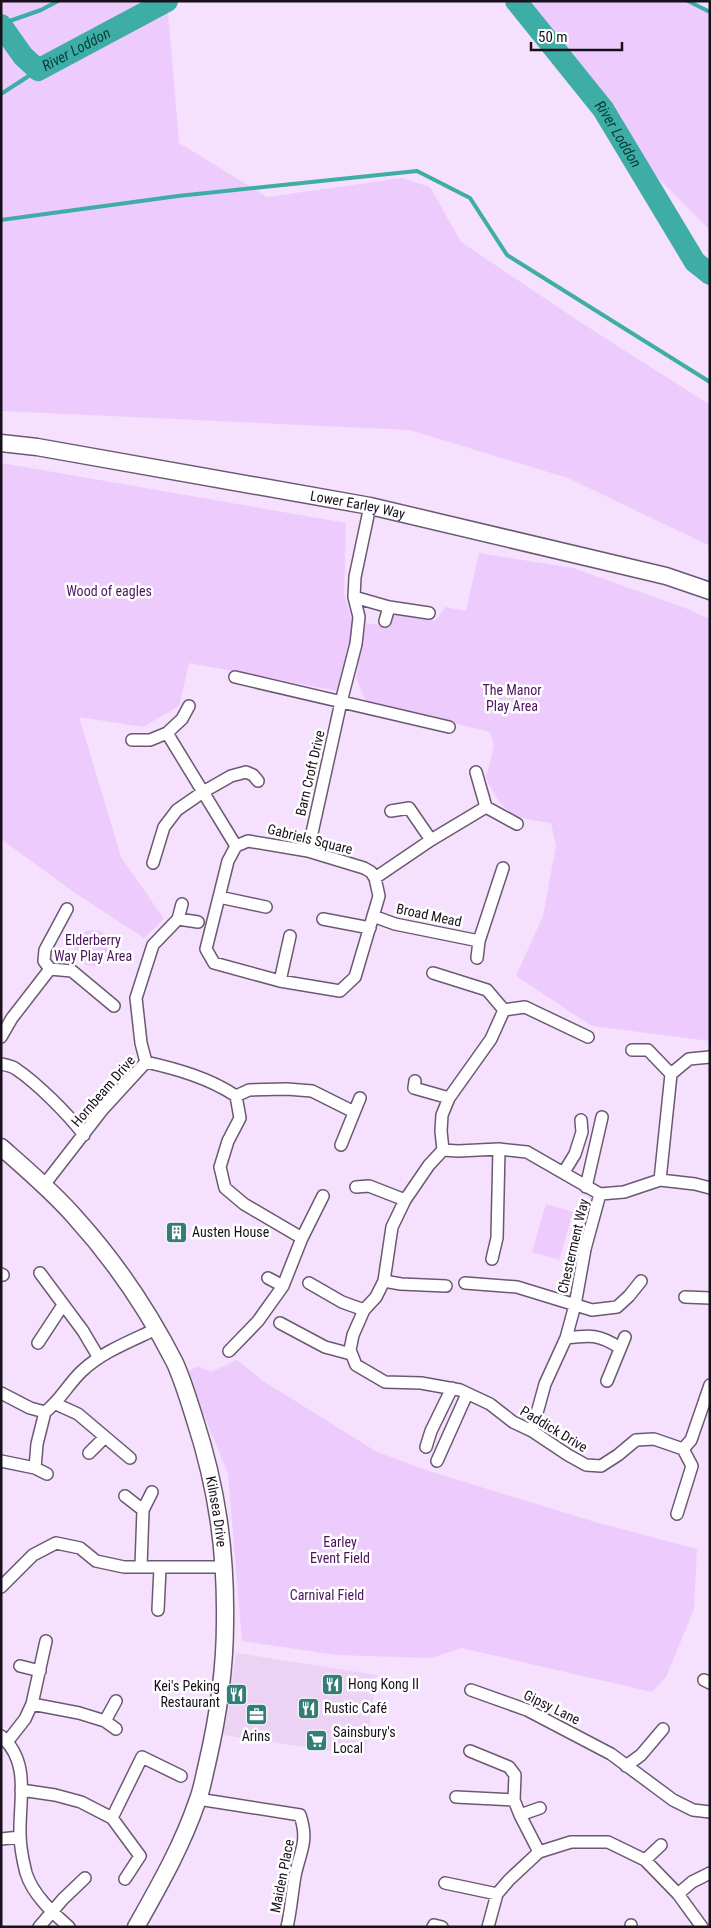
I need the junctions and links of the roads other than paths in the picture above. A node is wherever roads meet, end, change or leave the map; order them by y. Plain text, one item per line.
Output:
1 (1, 443) edge
2 (370, 506) junction
3 (710, 591) edge
4 (354, 597) junction
5 (389, 607) junction
6 (429, 613) dead end
7 (385, 621) dead end
8 (235, 677) dead end
9 (341, 702) junction
10 (190, 706) dead end
11 (449, 727) dead end
12 (166, 733) junction
13 (132, 740) dead end
14 (476, 772) dead end
15 (258, 781) dead end
16 (203, 792) junction
17 (486, 807) junction
18 (392, 812) dead end
19 (517, 824) dead end
20 (430, 840) junction
21 (236, 846) junction
22 (308, 852) junction
23 (153, 863) dead end
24 (502, 868) dead end
25 (376, 878) junction
26 (220, 897) junction
27 (182, 904) dead end
28 (266, 907) dead end
29 (67, 909) dead end
30 (373, 916) junction
31 (178, 919) junction
32 (323, 919) dead end
33 (198, 922) dead end
34 (370, 928) junction
35 (290, 936) dead end
36 (478, 940) junction
37 (477, 958) dead end
38 (50, 970) junction
39 (433, 973) dead end
40 (280, 981) junction
41 (114, 1006) dead end
42 (504, 1010) junction
43 (1, 1037) edge
44 (588, 1037) dead end
45 (632, 1050) dead end
46 (710, 1057) edge
47 (146, 1062) junction
48 (1, 1064) edge
49 (671, 1074) junction
50 (413, 1088) dead end
51 (236, 1096) junction
52 (360, 1098) dead end
53 (449, 1098) junction
54 (354, 1112) junction
55 (602, 1117) dead end
56 (581, 1120) dead end
57 (84, 1135) junction
58 (341, 1145) dead end
59 (1, 1147) edge
60 (499, 1149) junction
61 (443, 1150) junction
62 (564, 1172) junction
63 (660, 1180) junction
64 (44, 1185) junction
65 (356, 1187) dead end
66 (586, 1187) junction
67 (710, 1188) edge
68 (600, 1194) junction
69 (323, 1196) dead end
70 (405, 1200) junction
71 (302, 1238) junction
72 (492, 1258) dead end
73 (40, 1273) dead end
74 (268, 1278) dead end
75 (384, 1281) junction
76 (641, 1281) dead end
77 (309, 1282) dead end
78 (465, 1283) dead end
79 (282, 1286) junction
80 (446, 1286) dead end
81 (684, 1297) dead end
82 (710, 1298) edge
83 (63, 1305) junction
84 (575, 1305) junction
85 (364, 1310) junction
86 (280, 1323) dead end
87 (156, 1329) junction
88 (625, 1336) dead end
89 (566, 1338) junction
90 (38, 1343) dead end
91 (620, 1348) junction
92 (229, 1351) dead end
93 (351, 1354) junction
94 (99, 1358) junction
95 (607, 1381) dead end
96 (710, 1385) edge
97 (452, 1388) junction
98 (467, 1394) junction
99 (2, 1396) edge
100 (56, 1404) junction
101 (45, 1412) junction
102 (532, 1431) junction
103 (104, 1438) junction
104 (426, 1447) dead end
105 (682, 1448) junction
106 (89, 1453) dead end
107 (130, 1458) dead end
108 (1, 1460) edge
109 (437, 1461) dead end
110 (35, 1468) junction
111 (47, 1474) dead end
112 (152, 1492) dead end
113 (125, 1496) dead end
114 (143, 1510) junction
115 (682, 1510) dead end
116 (225, 1566) junction
117 (141, 1567) junction
118 (160, 1568) junction
119 (1, 1587) edge
120 (158, 1610) dead end
121 (46, 1641) dead end
122 (20, 1666) dead end
123 (40, 1671) junction
124 (471, 1690) dead end
125 (116, 1701) dead end
126 (32, 1704) junction
127 (105, 1721) junction
128 (116, 1729) dead end
129 (663, 1729) dead end
130 (4, 1739) edge
131 (470, 1751) dead end
132 (626, 1766) junction
133 (181, 1776) dead end
134 (21, 1790) junction
135 (456, 1797) dead end
136 (198, 1799) junction
137 (514, 1800) junction
138 (540, 1808) dead end
139 (710, 1812) edge
140 (520, 1815) junction
141 (112, 1818) junction
142 (20, 1836) junction
143 (1, 1839) edge
144 (661, 1845) dead end
145 (540, 1852) junction
146 (645, 1860) junction
147 (710, 1873) edge
148 (85, 1878) dead end
149 (125, 1879) dead end
150 (445, 1882) dead end
151 (498, 1894) junction
152 (678, 1894) junction
153 (52, 1912) junction
154 (39, 1927) edge
155 (68, 1927) edge
156 (136, 1927) edge
157 (287, 1927) edge
158 (433, 1927) edge
159 (442, 1927) edge
160 (488, 1927) edge
161 (702, 1927) edge

1 - 2 street, Lower Earley Way
2 - 3 street, Lower Earley Way
2 - 4 street, Barn Croft Drive
4 - 5 street
4 - 9 street, Barn Croft Drive
5 - 6 street
5 - 7 street
8 - 9 street
9 - 11 street
9 - 22 street, Barn Croft Drive
10 - 12 street
12 - 13 street
12 - 16 street
14 - 17 street
15 - 16 street
16 - 21 street
16 - 23 street
17 - 19 street
17 - 20 street
18 - 20 street
20 - 25 street
21 - 22 street, Gabriels Square
21 - 26 street
22 - 25 street, Gabriels Square
24 - 36 street
25 - 30 street
26 - 28 street
26 - 40 street
27 - 31 street
29 - 38 street
30 - 34 street
30 - 36 street, Broad Mead
31 - 33 street
31 - 47 street
32 - 34 street
34 - 40 street
35 - 40 street
36 - 37 street
38 - 41 street
38 - 43 street
39 - 42 street
42 - 44 street
42 - 53 street
45 - 49 street
46 - 49 street
47 - 51 street, Hornbeam Drive
47 - 57 street, Hornbeam Drive
48 - 57 street
49 - 63 street
50 - 53 street
51 - 54 street
51 - 71 street
52 - 54 street
53 - 61 street
54 - 58 street
55 - 66 street
56 - 62 street
57 - 64 street, Hornbeam Drive
59 - 64 street, Kilnsea Drive
60 - 61 street
60 - 62 street
60 - 72 street
61 - 70 street
62 - 66 street
63 - 67 street
63 - 68 street
64 - 87 street, Kilnsea Drive
65 - 70 street
66 - 68 street
68 - 84 street, Chesterment Way
69 - 71 street
70 - 75 street
71 - 79 street
73 - 83 street
74 - 79 street
75 - 80 street
75 - 85 street
76 - 84 street, Chesterment Way
77 - 85 street
78 - 84 street, Chesterment Way
79 - 92 street
81 - 82 street
83 - 90 street
83 - 94 street
84 - 89 street, Chesterment Way
85 - 93 street
86 - 93 street
87 - 94 street
87 - 116 street, Kilnsea Drive
88 - 91 street
89 - 91 street
89 - 102 street, Chesterment Way
91 - 95 street
93 - 97 street, Paddick Drive
94 - 100 street
96 - 105 street
97 - 98 street, Paddick Drive
97 - 104 street
98 - 102 street, Paddick Drive
98 - 109 street
99 - 101 street
100 - 101 street
100 - 103 street
101 - 110 street
102 - 105 street, Paddick Drive
103 - 106 street
103 - 107 street
105 - 115 street
108 - 110 street
110 - 111 street
112 - 114 street
113 - 114 street
114 - 117 street
116 - 118 street
116 - 136 street, Kilnsea Drive
117 - 118 street
117 - 119 street
118 - 120 street
121 - 123 street
122 - 123 street
123 - 126 street
124 - 132 street, Gipsy Lane
125 - 127 street
126 - 127 street
126 - 130 street
127 - 128 street
129 - 132 street
130 - 134 street
131 - 137 street
132 - 139 street, Gipsy Lane
133 - 141 street
134 - 141 street
134 - 142 street
135 - 137 street
136 - 156 street, Kilnsea Drive
136 - 157 street, Maiden Place
137 - 140 street
138 - 140 street
140 - 145 street
141 - 149 street
142 - 143 street
142 - 153 street
144 - 146 street
145 - 146 street
145 - 151 street
146 - 152 street
147 - 152 street
148 - 153 street
150 - 151 street
151 - 160 street
152 - 161 street
153 - 154 street
153 - 155 street
158 - 159 street

